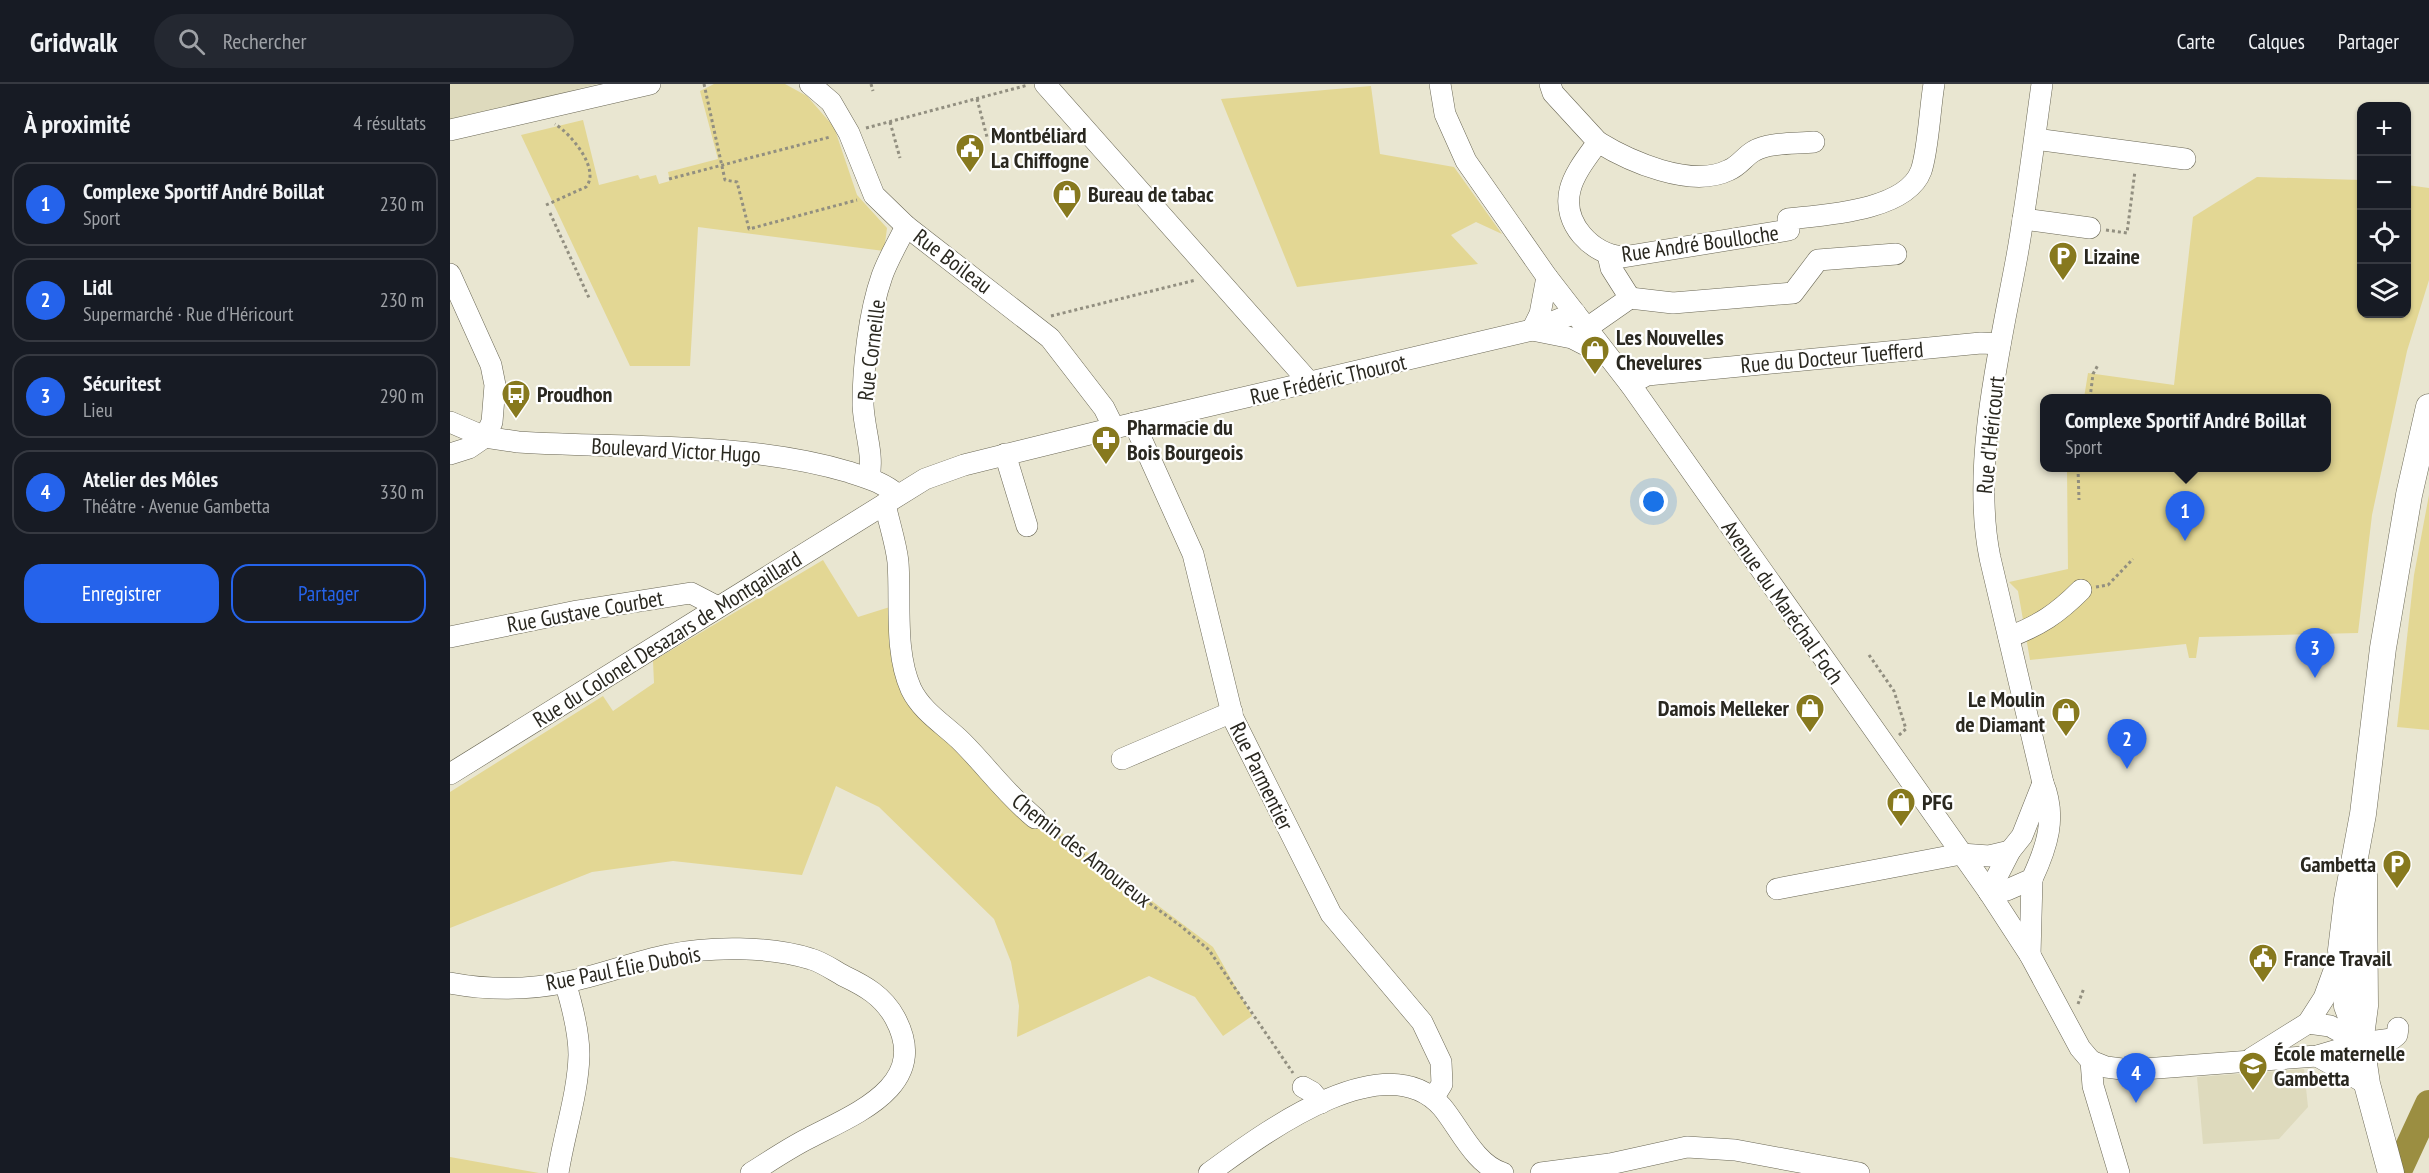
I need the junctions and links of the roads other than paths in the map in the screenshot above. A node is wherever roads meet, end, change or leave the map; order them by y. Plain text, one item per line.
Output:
1 (650, 84) edge
2 (810, 84) edge
3 (1045, 84) edge
4 (1440, 84) edge
5 (1550, 84) edge
6 (1934, 84) edge
7 (2042, 84) edge
8 (450, 130) edge
9 (2035, 139) junction
10 (1598, 142) junction
11 (1814, 142) dead end
12 (2185, 159) dead end
13 (2023, 219) junction
14 (906, 226) junction
15 (2090, 228) road end
16 (1896, 254) dead end
17 (1608, 255) junction
18 (450, 274) edge
19 (1547, 277) junction
20 (1630, 298) junction
21 (1581, 320) junction
22 (1532, 330) junction
23 (2000, 344) junction
24 (1609, 357) junction
25 (1310, 383) junction
26 (1630, 384) junction
27 (2429, 407) edge
28 (450, 422) edge
29 (1124, 425) junction
30 (485, 437) junction
31 (450, 454) edge
32 (1005, 454) junction
33 (869, 478) junction
34 (891, 499) junction
35 (1027, 526) dead end
36 (2081, 590) road end
37 (718, 607) junction
38 (450, 637) edge
39 (2009, 637) junction
40 (1232, 712) junction
41 (1122, 759) dead end
42 (450, 774) edge
43 (2043, 783) junction
44 (2363, 814) junction
45 (1035, 818) road end
46 (2010, 851) junction
47 (1961, 854) junction
48 (2035, 873) junction
49 (1777, 889) dead end
50 (1989, 892) junction
51 (2341, 950) junction
52 (2030, 955) junction
53 (565, 982) junction
54 (450, 983) edge
55 (2307, 1023) junction
56 (2398, 1028) dead end
57 (2361, 1042) junction
58 (2317, 1056) junction
59 (2249, 1060) junction
60 (2091, 1061) junction
61 (2367, 1084) junction
62 (1303, 1087) road end
63 (1434, 1097) junction
64 (1321, 1103) junction
65 (2389, 1164) edge
66 (1496, 1172) edge
67 (558, 1173) edge
68 (751, 1173) edge
69 (1209, 1173) edge
70 (1541, 1173) edge
71 (1859, 1173) edge
72 (2119, 1173) edge

1 - 8 street
2 - 14 street, Rue Boileau
3 - 25 street
4 - 19 street, Avenue du Maréchal Foch
5 - 10 street
6 - 17 street, Rue André Boulloche
7 - 9 street, Rue d'Héricourt
9 - 12 street
9 - 13 street, Rue d'Héricourt
10 - 11 street
10 - 17 street, Rue André Boulloche
13 - 15 street
13 - 23 street, Rue d'Héricourt
14 - 29 street, Rue Boileau
14 - 33 street, Rue Corneille
16 - 20 street
17 - 20 street
18 - 30 street
19 - 21 street, Avenue du Maréchal Foch
19 - 22 street
20 - 21 street, Rue Frédéric Thourot
21 - 22 street, Rue Frédéric Thourot
21 - 24 street, Avenue du Maréchal Foch
22 - 24 street, Rue Frédéric Thourot
22 - 25 street, Rue Frédéric Thourot
23 - 26 street, Rue du Docteur Tuefferd
23 - 39 street, Rue d'Héricourt
24 - 26 street, Avenue du Maréchal Foch
25 - 29 street, Rue Frédéric Thourot
26 - 47 street, Avenue du Maréchal Foch
27 - 44 main road
28 - 30 street, Boulevard Victor Hugo
29 - 32 street, Rue Frédéric Thourot
29 - 40 street, Rue Parmentier
30 - 31 street
30 - 33 street, Boulevard Victor Hugo
32 - 34 street, Rue Frédéric Thourot
32 - 35 street
33 - 34 street, Boulevard Victor Hugo
34 - 37 street, Rue du Colonel Desazars de Montgaillard
34 - 45 street, Chemin des Amoureux
36 - 39 street
37 - 38 street, Rue Gustave Courbet
37 - 42 street, Rue du Colonel Desazars de Montgaillard
39 - 43 street, Rue d'Héricourt
40 - 41 street
40 - 63 street, Rue Parmentier
43 - 46 street
43 - 48 street, Rue d'Héricourt
44 - 51 main road
44 - 57 main road
46 - 47 street
46 - 48 street
46 - 50 street
47 - 49 street
47 - 50 street, Avenue du Maréchal Foch
48 - 50 street
48 - 52 street, Rue d'Héricourt
50 - 52 street, Avenue du Maréchal Foch
51 - 55 street
51 - 57 main road
52 - 60 street, Avenue du Maréchal Foch
53 - 54 street, Rue Paul Élie Dubois
53 - 67 street
53 - 68 street, Rue Paul Élie Dubois
55 - 57 street
55 - 59 street
56 - 57 street
57 - 58 street
57 - 61 main road
58 - 59 street
58 - 61 street
59 - 60 street
60 - 72 street
61 - 65 main road
62 - 64 street
63 - 64 street
63 - 66 street
64 - 69 street
70 - 71 street

